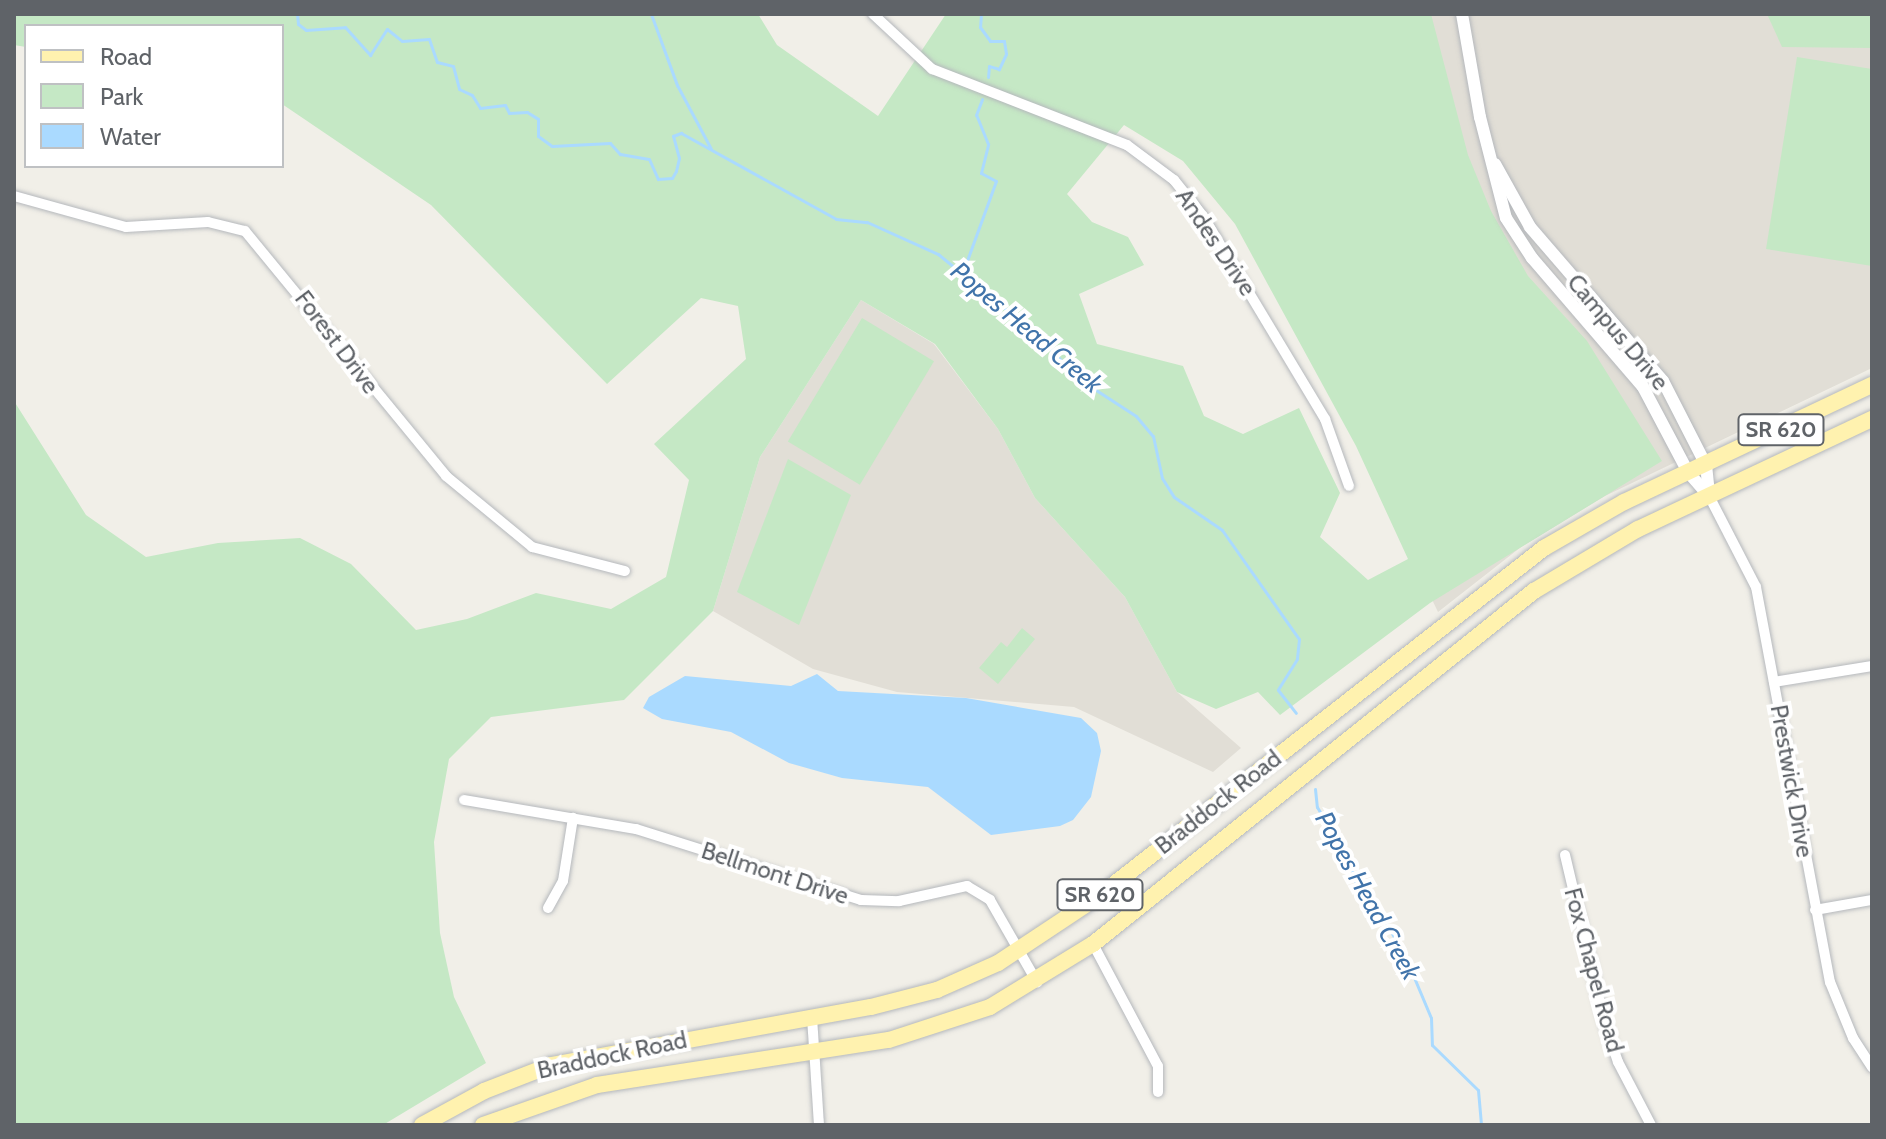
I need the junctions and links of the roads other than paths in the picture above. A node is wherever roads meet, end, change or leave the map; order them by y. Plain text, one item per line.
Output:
1 (873, 14) edge
2 (1462, 14) edge
3 (1488, 150) junction
4 (14, 196) edge
5 (1872, 385) edge
6 (1872, 419) edge
7 (1706, 465) junction
8 (1688, 472) junction
9 (1349, 486) dead end
10 (1709, 496) junction
11 (625, 571) dead end
12 (1872, 666) edge
13 (1774, 682) junction
14 (464, 800) dead end
15 (573, 818) junction
16 (1565, 855) dead end
17 (1872, 900) edge
18 (548, 908) dead end
19 (1815, 910) junction
20 (1093, 944) junction
21 (1020, 951) junction
22 (1037, 982) junction
23 (812, 1017) junction
24 (814, 1053) junction
25 (1872, 1067) edge
26 (1158, 1092) dead end
27 (422, 1125) edge
28 (483, 1125) edge
29 (819, 1125) edge
30 (1651, 1125) edge

1 - 9 street, Andes Drive
2 - 3 street, Campus Drive
3 - 7 street, Campus Drive
3 - 8 street, Campus Drive
4 - 11 street, Forest Drive
5 - 7 main road, Braddock Road / SR 620
6 - 10 main road, Braddock Road / SR 620
7 - 8 main road, Braddock Road / SR 620
7 - 10 street, Campus Drive
8 - 10 street, Campus Drive
8 - 21 main road, Braddock Road / SR 620
10 - 13 street, Prestwick Drive
10 - 20 main road, Braddock Road / SR 620
12 - 13 street
13 - 19 street, Prestwick Drive
14 - 15 street, Bellmont Drive
15 - 18 street
15 - 21 street, Bellmont Drive
16 - 30 street, Fox Chapel Road
17 - 19 street
19 - 25 street, Prestwick Drive
20 - 22 main road, Braddock Road / SR 620
20 - 26 street
21 - 22 street, Bellmont Drive
21 - 23 main road, Braddock Road / SR 620
22 - 24 main road, Braddock Road / SR 620
23 - 24 street
23 - 27 main road, Braddock Road / SR 620
24 - 28 main road, Braddock Road / SR 620
24 - 29 street

